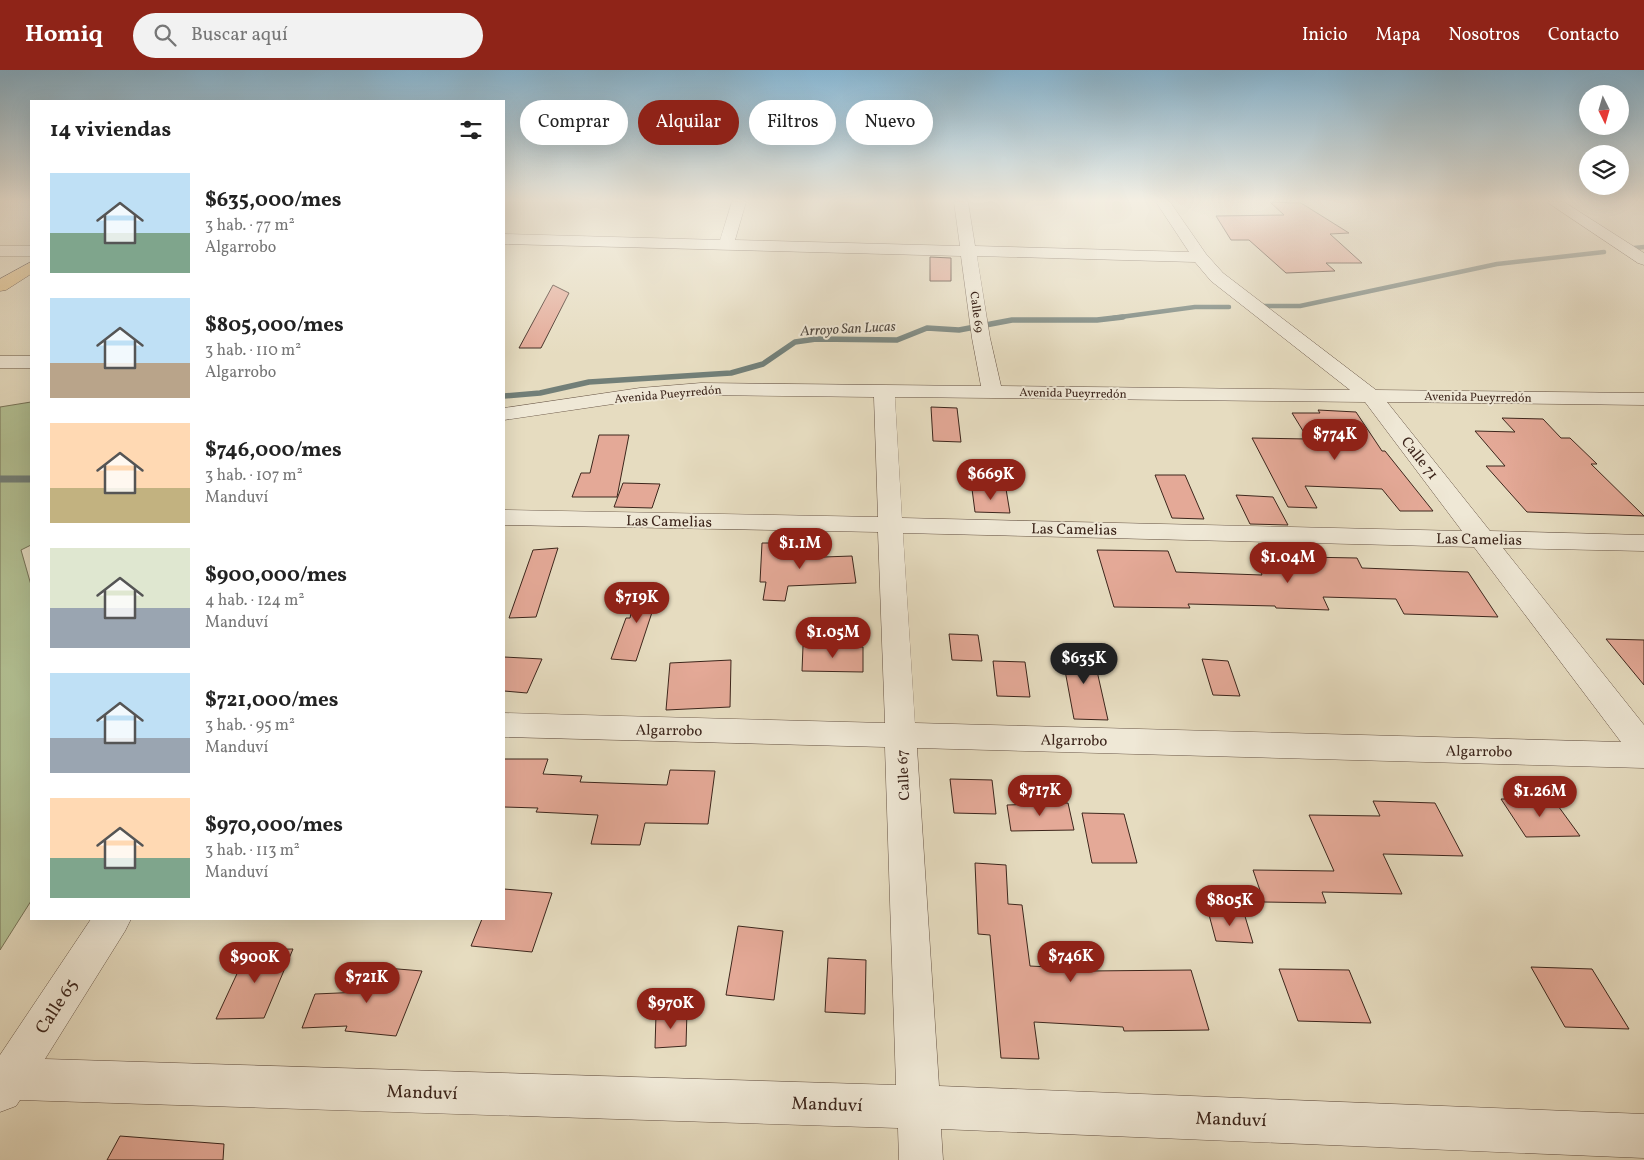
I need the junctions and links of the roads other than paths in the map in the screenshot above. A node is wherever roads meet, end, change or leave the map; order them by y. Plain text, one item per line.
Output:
1 (969, 253) edge
2 (1041, 253) edge
3 (1197, 253) edge
4 (1633, 253) edge
5 (1200, 257) junction
6 (1644, 260) edge
7 (30, 268) edge
8 (0, 286) edge
9 (0, 362) edge
10 (30, 362) edge
11 (884, 390) junction
12 (992, 392) junction
13 (1371, 396) junction
14 (1644, 400) edge
15 (505, 414) edge
16 (505, 518) edge
17 (890, 524) junction
18 (1484, 539) junction
19 (1644, 543) edge
20 (505, 725) edge
21 (901, 736) junction
22 (1644, 748) edge
23 (1644, 755) edge
24 (111, 920) edge
25 (4, 1086) edge
26 (919, 1107) junction
27 (1644, 1136) edge
28 (921, 1160) edge

1 - 12 street, Calle 69
2 - 5 street
3 - 5 street, Calle 71
4 - 6 street
5 - 13 street, Calle 71
7 - 8 main road
9 - 10 street
11 - 12 street, Avenida Pueyrredón
11 - 15 street, Avenida Pueyrredón
11 - 17 street, Calle 67
12 - 13 street, Avenida Pueyrredón
13 - 14 street, Avenida Pueyrredón
13 - 18 street, Calle 71
16 - 17 street, Las Camelias
17 - 18 street, Las Camelias
17 - 21 street, Calle 67
18 - 19 street, Las Camelias
18 - 22 street, Calle 71
20 - 21 street, Algarrobo
21 - 23 street, Algarrobo
21 - 26 street, Calle 67
24 - 25 street, Calle 65
25 - 26 street, Manduví
26 - 27 street, Manduví
26 - 28 street, Calle 67

